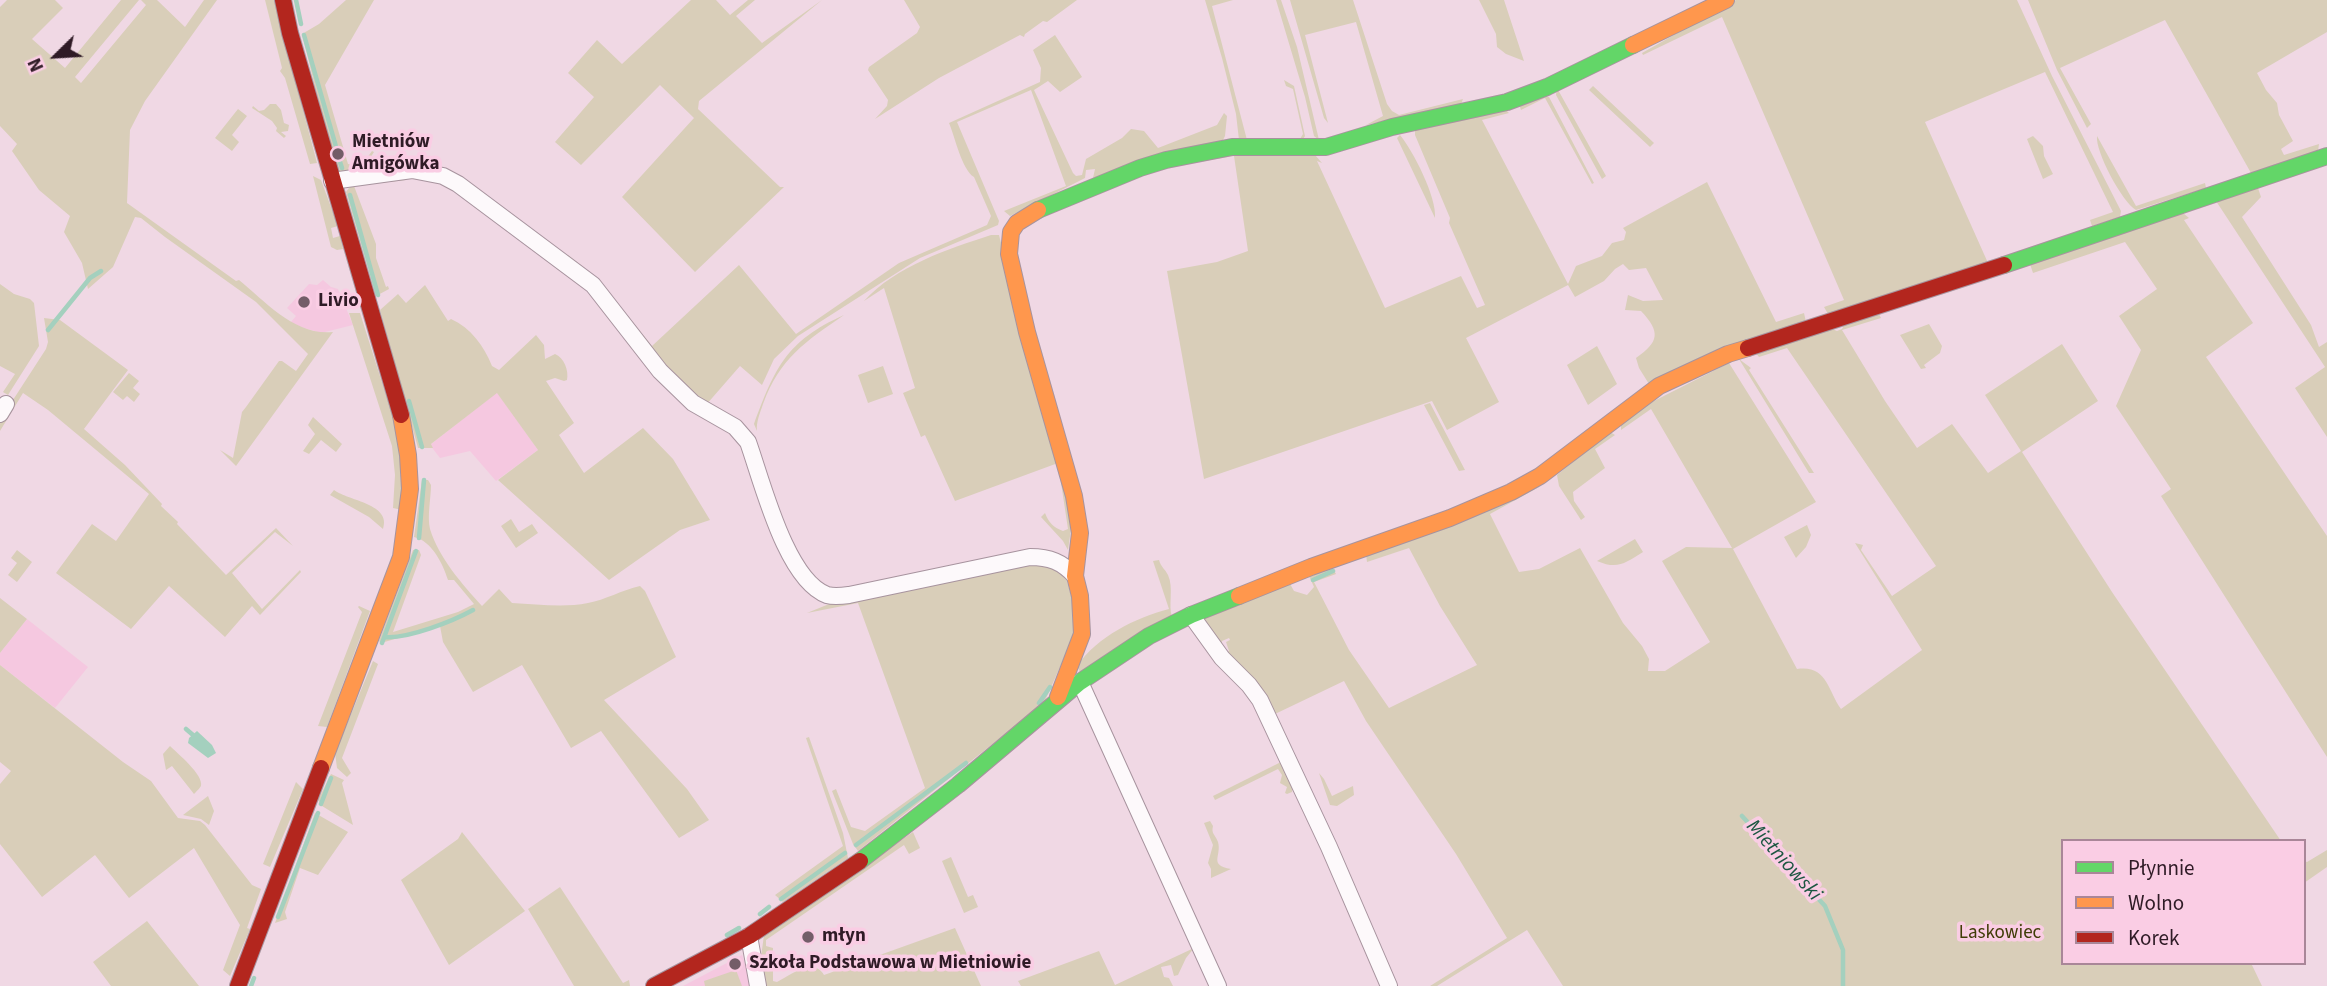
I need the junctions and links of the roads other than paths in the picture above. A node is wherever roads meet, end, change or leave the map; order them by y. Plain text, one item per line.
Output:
1 (283, 0) edge
2 (1726, 0) edge
3 (2327, 156) edge
4 (332, 181) junction
5 (1075, 576) junction
6 (1191, 615) junction
7 (1080, 682) junction
8 (1055, 704) junction
9 (749, 936) junction
10 (238, 986) edge
11 (654, 986) edge
12 (758, 986) edge
13 (1218, 986) edge
14 (1390, 986) edge

1 - 4 street
2 - 5 street
3 - 6 street
4 - 5 street
4 - 10 street
5 - 8 street
6 - 7 street
6 - 14 street
7 - 8 street
7 - 13 street
8 - 9 street
9 - 11 street
9 - 12 street

